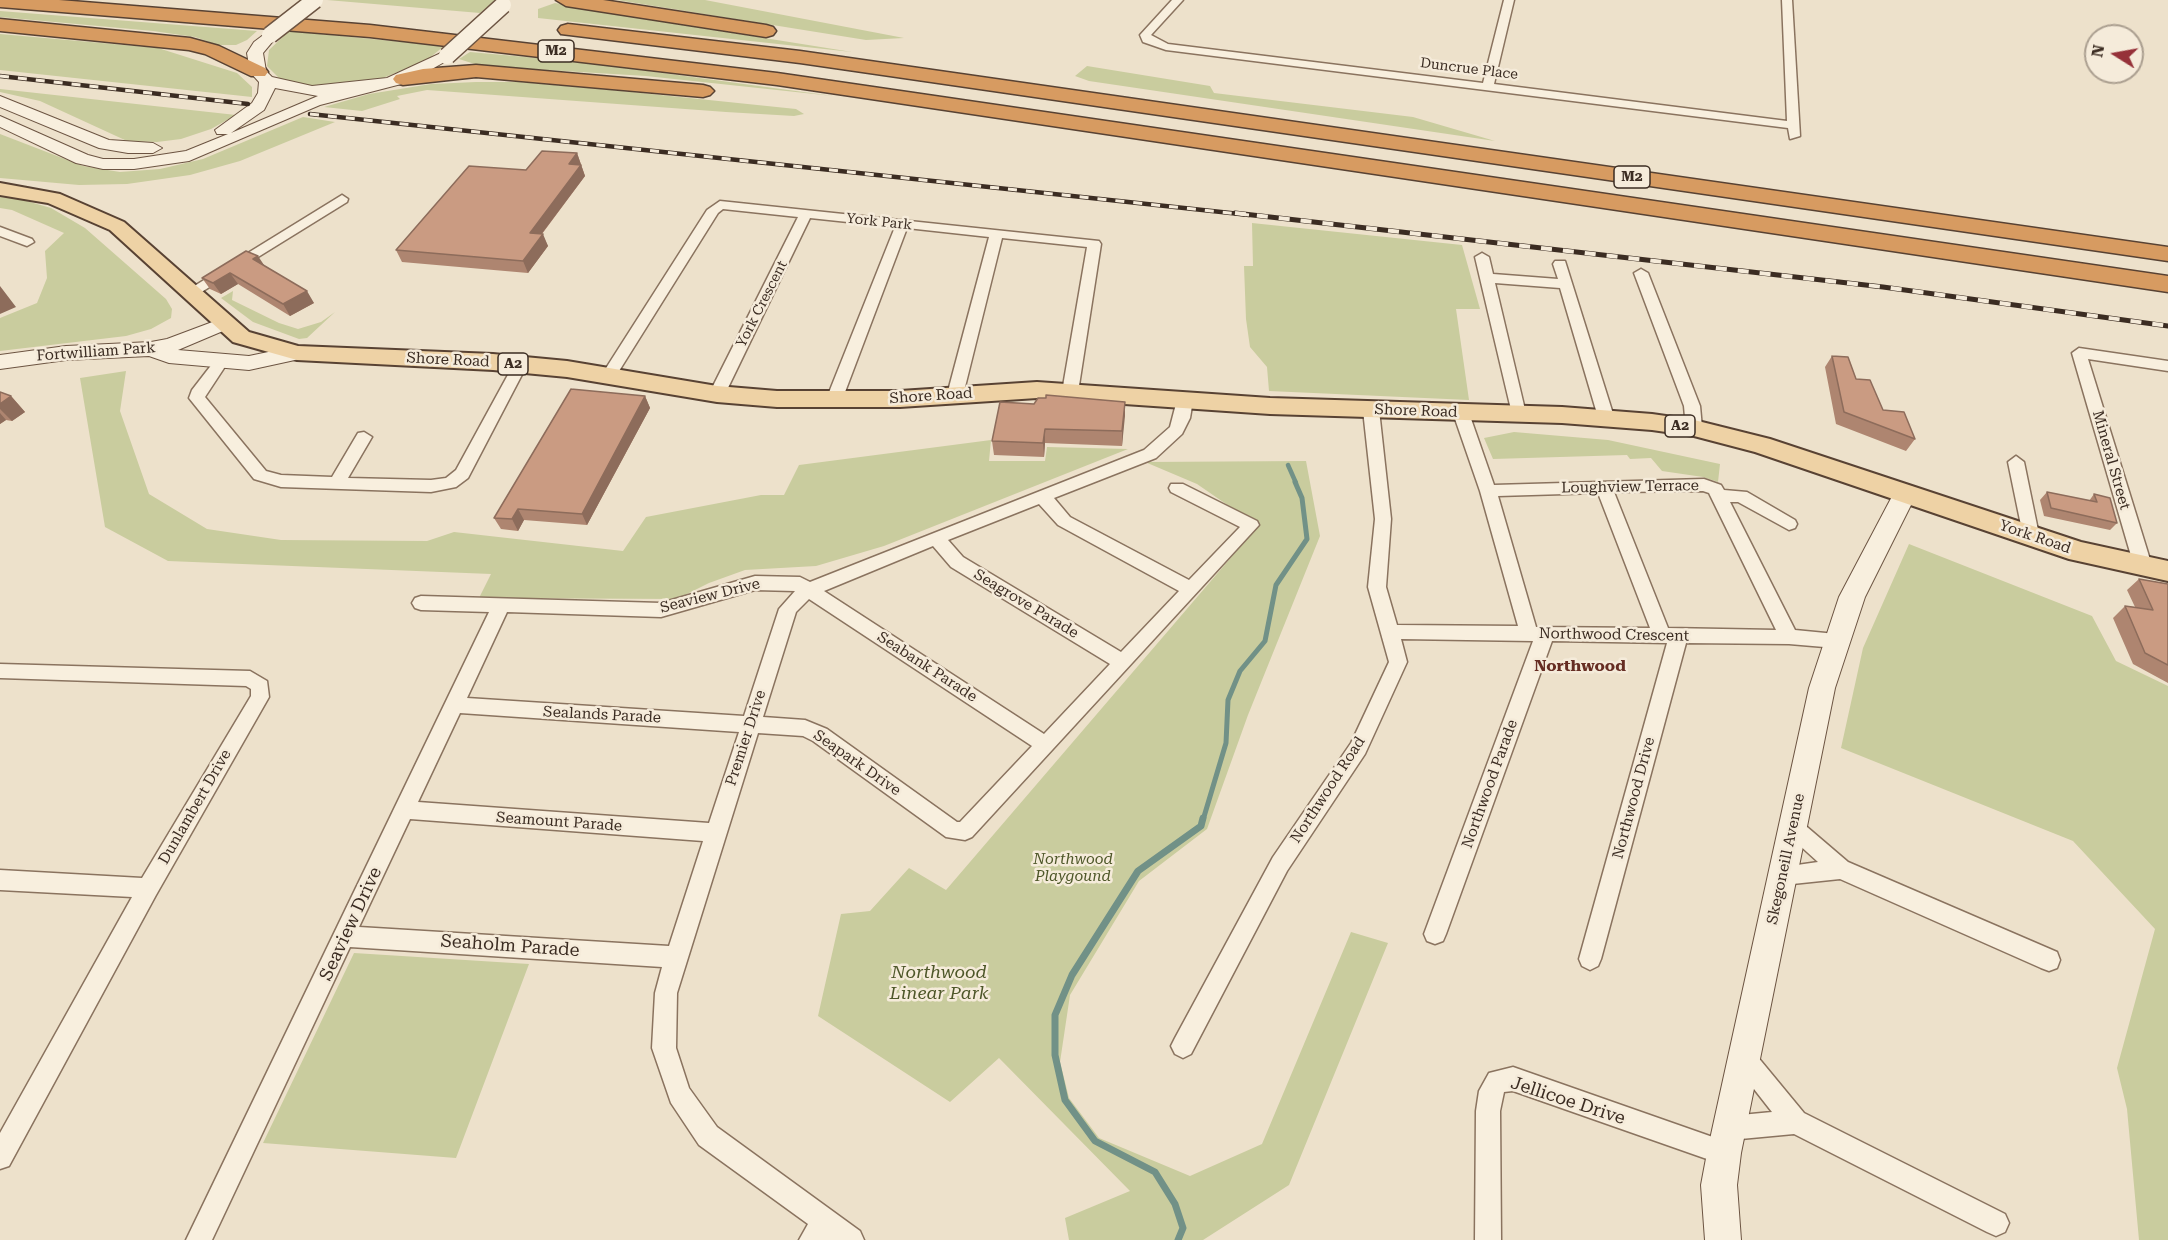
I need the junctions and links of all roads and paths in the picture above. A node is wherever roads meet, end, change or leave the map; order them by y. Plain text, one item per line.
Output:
1 (315, 0) edge
2 (566, 0) edge
3 (1178, 0) edge
4 (1509, 0) edge
5 (1787, 0) edge
6 (0, 1) edge
7 (505, 2) edge
8 (282, 3) dead end
9 (338, 8) dead end
10 (453, 19) dead end
11 (0, 25) edge
12 (511, 25) dead end
13 (546, 28) dead end
14 (783, 33) dead end
15 (902, 52) dead end
16 (263, 77) junction
17 (403, 79) junction
18 (1488, 86) junction
19 (362, 88) junction
20 (1097, 100) junction
21 (0, 101) edge
22 (0, 121) edge
23 (1108, 127) junction
24 (0, 189) edge
25 (342, 199) dead end
26 (807, 214) junction
27 (902, 225) junction
28 (0, 231) edge
29 (996, 234) junction
30 (27, 242) dead end
31 (2168, 254) edge
32 (1482, 257) dead end
33 (1560, 264) dead end
34 (1641, 273) dead end
35 (1486, 278) junction
36 (1566, 284) junction
37 (2168, 284) edge
38 (190, 293) junction
39 (223, 324) junction
40 (151, 350) junction
41 (297, 353) junction
42 (0, 362) edge
43 (221, 362) junction
44 (520, 365) junction
45 (2168, 366) edge
46 (609, 376) junction
47 (1070, 392) junction
48 (717, 394) junction
49 (955, 395) junction
50 (834, 400) junction
51 (1185, 400) junction
52 (1371, 410) junction
53 (1461, 412) junction
54 (1518, 414) junction
55 (1606, 417) junction
56 (1694, 428) junction
57 (364, 437) dead end
58 (2016, 462) dead end
59 (337, 483) junction
60 (1604, 487) junction
61 (1177, 488) dead end
62 (1488, 491) junction
63 (1905, 493) junction
64 (1043, 496) junction
65 (1719, 496) junction
66 (1789, 524) dead end
67 (2031, 535) junction
68 (936, 538) junction
69 (2155, 569) edge
70 (1191, 589) junction
71 (810, 590) junction
72 (421, 603) dead end
73 (501, 606) junction
74 (1391, 632) junction
75 (1537, 634) junction
76 (1670, 636) junction
77 (1789, 637) junction
78 (1836, 641) junction
79 (1123, 663) junction
80 (0, 670) edge
81 (453, 705) junction
82 (750, 724) junction
83 (1044, 744) junction
84 (404, 810) junction
85 (1793, 826) junction
86 (715, 833) junction
87 (1841, 869) junction
88 (1783, 875) junction
89 (0, 880) edge
90 (148, 888) junction
91 (1435, 934) dead end
92 (345, 936) junction
93 (676, 957) junction
94 (1590, 959) dead end
95 (2049, 960) dead end
96 (1183, 1046) dead end
97 (1744, 1058) junction
98 (1795, 1122) junction
99 (1727, 1141) junction
100 (0, 1157) edge
101 (1996, 1223) dead end
102 (819, 1230) edge
103 (199, 1240) edge
104 (851, 1240) edge
105 (1488, 1240) edge
106 (1723, 1240) edge

1 - 16 street, bridge
2 - 14 highway
3 - 18 street, Duncrue Place
4 - 18 street
5 - 18 street, Duncrue Place
6 - 23 highway, M2
7 - 17 street, bridge
8 - 9 highway
10 - 12 highway
11 - 16 highway
13 - 20 highway, M2
15 - 20 highway
16 - 19 street
16 - 21 street
17 - 19 street
17 - 23 highway
19 - 22 street
20 - 31 highway, M2
23 - 37 highway, M2
24 - 38 main road, Shore Road / A2
25 - 38 street
26 - 27 street, York Park
26 - 46 street, York Park
26 - 48 street, York Crescent
27 - 29 street, York Park
27 - 50 street
28 - 30 street
29 - 47 street, York Park
29 - 49 street
32 - 35 street
33 - 36 street
34 - 56 street
35 - 36 street
35 - 54 street
36 - 55 street
38 - 39 main road, Shore Road / A2
39 - 40 street, Fortwilliam Park
39 - 41 main road, Shore Road / A2
40 - 42 street, Fortwilliam Park
40 - 43 street
41 - 43 street
41 - 44 main road, Shore Road / A2
43 - 59 street
44 - 46 main road, Shore Road / A2
44 - 59 street
45 - 69 street, Mineral Street
46 - 48 main road, Shore Road / A2
47 - 49 main road, Shore Road / A2
47 - 51 main road, Shore Road / A2
48 - 50 main road, Shore Road / A2
49 - 50 main road, Shore Road / A2
51 - 52 main road, Shore Road / A2
51 - 64 street, Premier Drive
52 - 53 main road, Shore Road / A2
52 - 74 street, Northwood Road
53 - 54 main road, Shore Road / A2
53 - 62 street
54 - 55 main road, Shore Road / A2
55 - 56 main road, Shore Road / A2
56 - 63 main road, Shore Road / A2
57 - 59 street
58 - 67 street
60 - 62 street, Loughview Terrace
60 - 65 street, Loughview Terrace
60 - 76 street
61 - 70 street
62 - 75 street
63 - 67 main road, York Road / A2
63 - 78 street, Skegoneill Avenue
64 - 68 street, Premier Drive
64 - 70 street
65 - 66 street
65 - 77 street, Loughview Terrace
67 - 69 main road, York Road / A2
68 - 71 street, Premier Drive
68 - 79 street, Seagrove Parade
70 - 79 street
71 - 73 street, Seaview Drive
71 - 82 street, Premier Drive
71 - 83 street, Seabank Parade
72 - 73 street, Seaview Drive
73 - 81 street, Seaview Drive
74 - 75 street, Northwood Crescent
74 - 96 street, Northwood Road
75 - 76 street, Northwood Crescent
75 - 91 street, Northwood Parade
76 - 77 street, Northwood Crescent
76 - 94 street, Northwood Drive
77 - 78 street, Northwood Crescent
78 - 85 street, Skegoneill Avenue
79 - 83 street
80 - 90 street, Dunlambert Drive
81 - 82 street, Sealands Parade
81 - 84 street, Seaview Drive
82 - 83 street, Seapark Drive
82 - 86 street, Premier Drive
84 - 86 street, Seamount Parade
84 - 92 street, Seaview Drive
85 - 87 street
85 - 88 street, Skegoneill Avenue
86 - 93 street, Premier Drive
87 - 88 street
87 - 95 street
88 - 97 street, Skegoneill Avenue
89 - 90 street
90 - 100 street, Dunlambert Drive
92 - 93 street, Seaholm Parade
92 - 103 street, Seaview Drive
93 - 102 street, Premier Drive
97 - 98 street
97 - 99 street, Skegoneill Avenue
98 - 99 street
98 - 101 street
99 - 105 street, Jellicoe Drive
99 - 106 street, Skegoneill Avenue
102 - 104 street, Premier Drive

